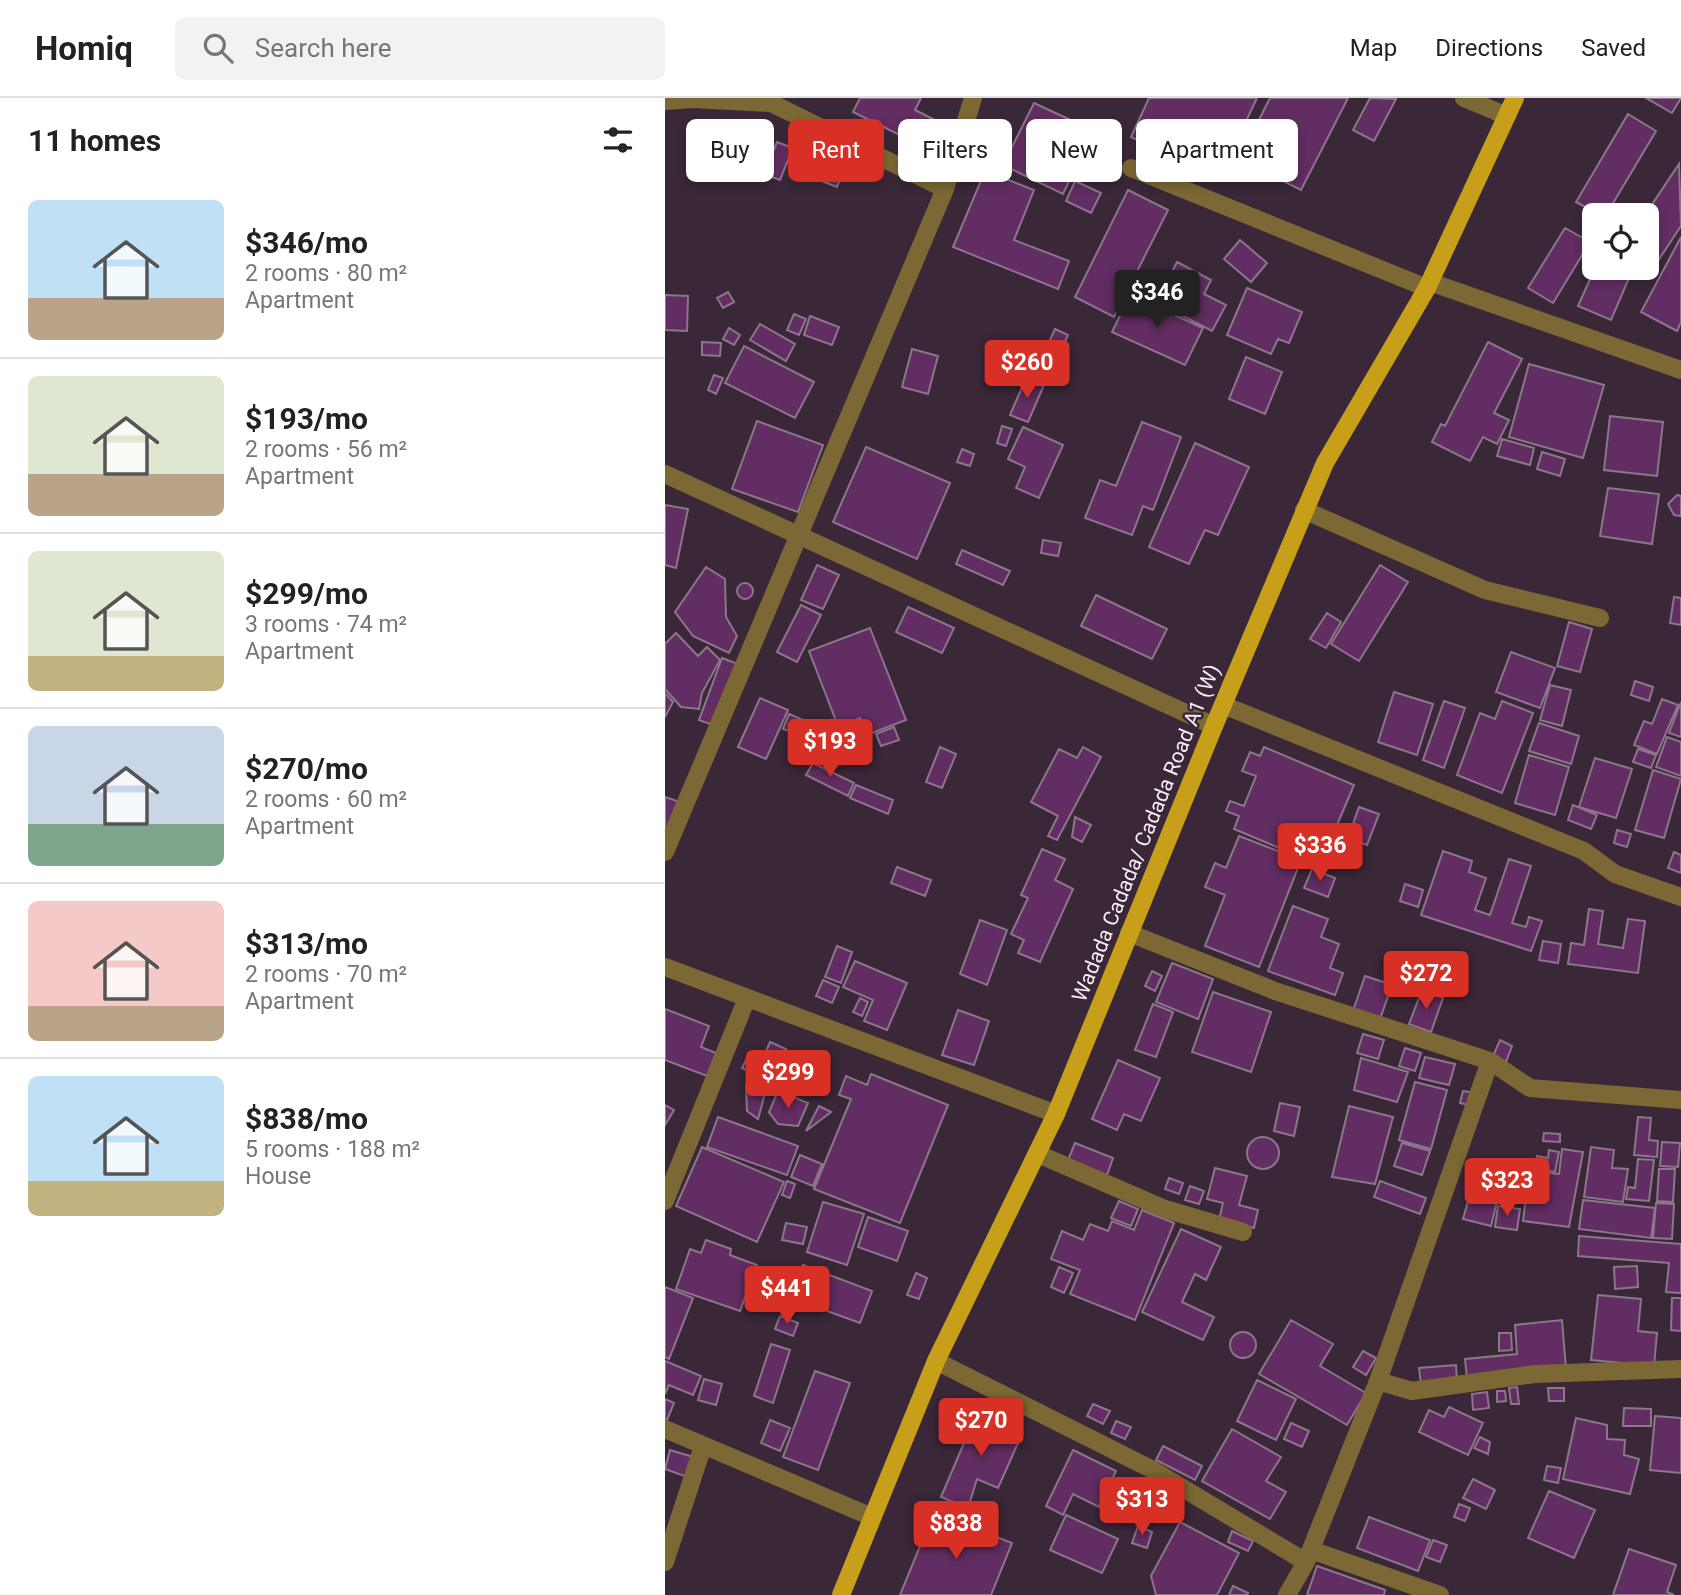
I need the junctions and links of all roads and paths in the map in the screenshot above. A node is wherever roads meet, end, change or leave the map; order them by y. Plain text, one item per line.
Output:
1 (973, 98) edge
2 (1464, 98) edge
3 (1515, 98) edge
4 (665, 101) edge
5 (1507, 116) junction
6 (1131, 168) dead end
7 (945, 188) junction
8 (1428, 285) junction
9 (1681, 370) edge
10 (665, 474) edge
11 (1304, 510) junction
12 (799, 538) junction
13 (1600, 618) dead end
14 (1223, 705) junction
15 (1213, 726) junction
16 (665, 852) edge
17 (1681, 897) edge
18 (1129, 933) junction
19 (665, 967) edge
20 (747, 998) junction
21 (1490, 1061) junction
22 (1681, 1100) edge
23 (1056, 1114) junction
24 (1038, 1154) junction
25 (665, 1201) edge
26 (1243, 1232) dead end
27 (936, 1362) junction
28 (1681, 1369) edge
29 (1378, 1381) junction
30 (665, 1429) edge
31 (703, 1446) junction
32 (872, 1517) junction
33 (1308, 1556) junction
34 (665, 1562) edge
35 (841, 1595) edge
36 (1287, 1595) edge
37 (1440, 1595) edge

1 - 7 street
2 - 5 street
3 - 5 main road, Wadada Cadada/ Cadada Road A1 (W)
4 - 7 street
5 - 8 main road, Wadada Cadada/ Cadada Road A1 (W)
6 - 8 street
7 - 12 street
8 - 9 street
8 - 11 main road, Wadada Cadada/ Cadada Road A1 (W)
10 - 12 street
11 - 13 street
11 - 14 main road, Wadada Cadada/ Cadada Road A1 (W)
12 - 15 street
12 - 16 street
14 - 15 main road, Wadada Cadada/ Cadada Road A1 (W)
14 - 17 street
15 - 18 main road, Wadada Cadada/ Cadada Road A1 (W)
18 - 21 street
18 - 23 main road, Wadada Cadada/ Cadada Road A1 (W)
19 - 20 street
20 - 23 street
20 - 25 street
21 - 22 street
21 - 29 street
23 - 24 main road, Wadada Cadada/ Cadada Road A1 (W)
24 - 26 street
24 - 27 main road, Wadada Cadada/ Cadada Road A1 (W)
27 - 32 main road, Wadada Cadada/ Cadada Road A1 (W)
27 - 33 street
28 - 29 street
29 - 33 street
30 - 31 street
31 - 32 street
31 - 34 street
32 - 35 main road, Wadada Cadada/ Cadada Road A1 (W)
33 - 36 street
33 - 37 street

